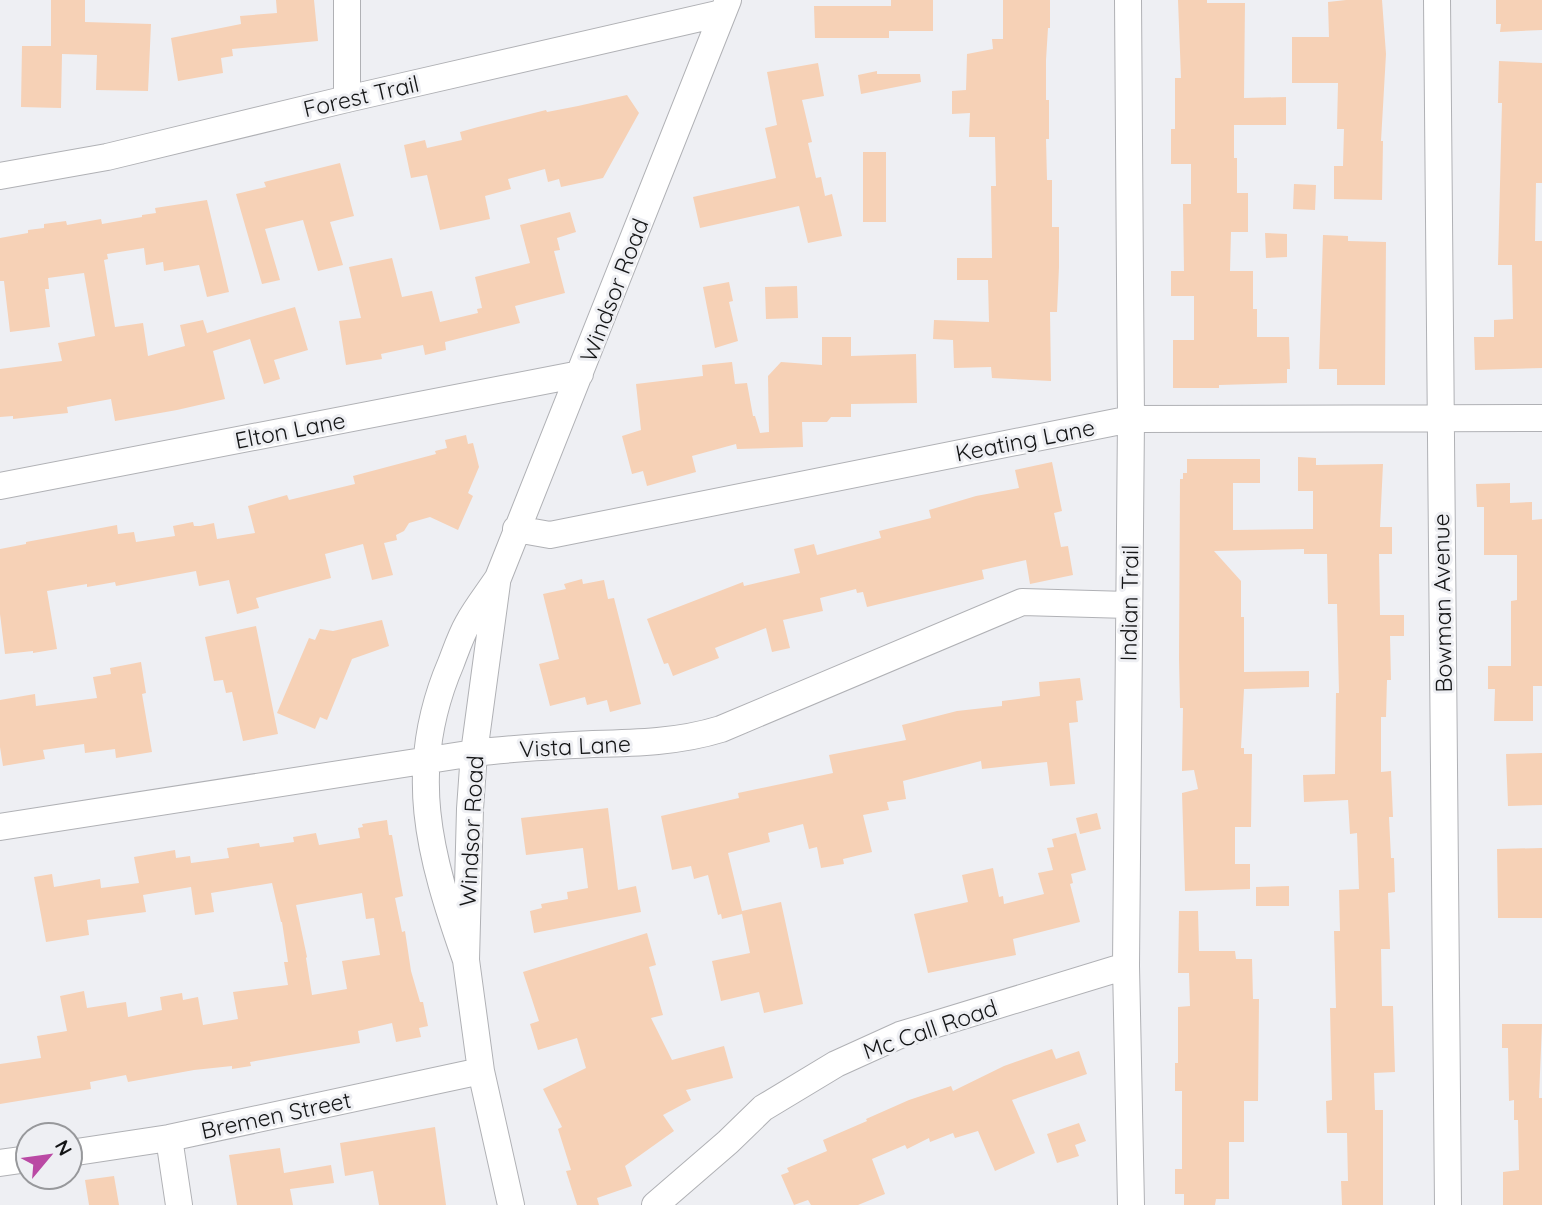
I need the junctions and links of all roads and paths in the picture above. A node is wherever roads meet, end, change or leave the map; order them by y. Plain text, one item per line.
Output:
1 (347, 0) edge
2 (1128, 0) edge
3 (1437, 0) edge
4 (725, 7) edge
5 (347, 99) junction
6 (0, 176) edge
7 (580, 374) junction
8 (1542, 418) edge
9 (1131, 419) junction
10 (1440, 420) junction
11 (0, 486) edge
12 (516, 529) junction
13 (498, 578) junction
14 (1128, 605) junction
15 (474, 753) junction
16 (426, 760) junction
17 (0, 827) edge
18 (466, 960) junction
19 (1126, 966) junction
20 (481, 1071) junction
21 (169, 1138) junction
22 (84, 1151) edge
23 (179, 1205) edge
24 (511, 1205) edge
25 (655, 1205) edge
26 (1130, 1205) edge
27 (1448, 1205) edge

1 - 5 street
2 - 9 street, Indian Trail
3 - 10 street, Bowman Avenue
4 - 5 street, Forest Trail
4 - 7 street, Windsor Road
5 - 6 street, Forest Trail
7 - 11 street, Elton Lane
7 - 12 street, Windsor Road
8 - 10 street, Keating Lane
9 - 10 street, Keating Lane
9 - 12 street, Keating Lane
9 - 14 street, Indian Trail
10 - 27 street, Bowman Avenue
12 - 13 street, Windsor Road
13 - 15 street, Windsor Road
13 - 16 street, Windsor Road
14 - 15 street, Vista Lane
14 - 19 street, Indian Trail
15 - 16 street, Vista Lane
15 - 18 street, Windsor Road
16 - 17 street, Vista Lane
16 - 18 street, Windsor Road
18 - 20 street, Windsor Road
19 - 25 street, Mc Call Road
19 - 26 street, Indian Trail
20 - 21 street, Bremen Street
20 - 24 street, Windsor Road
21 - 22 street, Bremen Street
21 - 23 street

